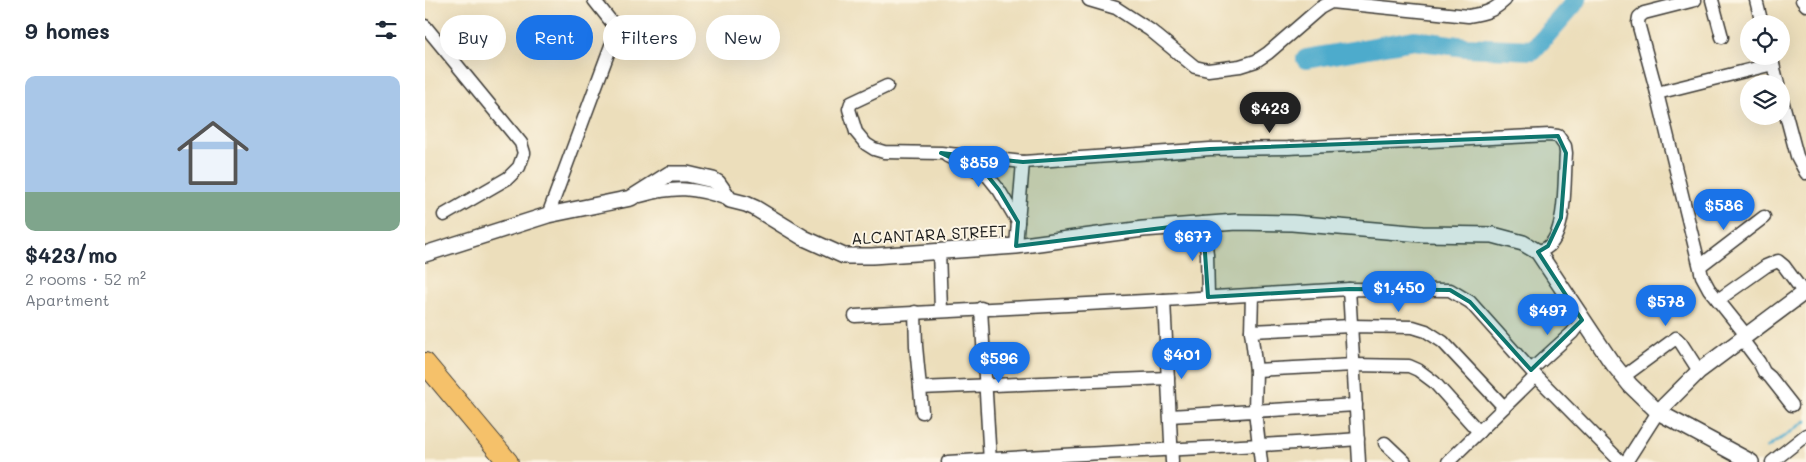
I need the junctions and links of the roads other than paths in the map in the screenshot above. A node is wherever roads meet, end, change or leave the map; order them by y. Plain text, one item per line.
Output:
1 (594, 0) edge
2 (1089, 0) edge
3 (1505, 0) edge
4 (1695, 0) edge
5 (1712, 0) edge
6 (1756, 0) edge
7 (1802, 0) edge
8 (1806, 5) edge
9 (1760, 15) edge
10 (425, 26) edge
11 (1722, 37) dead end
12 (1755, 65) edge
13 (887, 86) dead end
14 (1657, 93) junction
15 (1789, 125) edge
16 (941, 153) junction
17 (1023, 162) junction
18 (1806, 173) edge
19 (444, 215) dead end
20 (547, 215) junction
21 (1764, 217) dead end
22 (1018, 222) junction
23 (1203, 223) junction
24 (1016, 246) junction
25 (939, 250) junction
26 (1538, 252) junction
27 (425, 254) edge
28 (1700, 266) junction
29 (1349, 289) junction
30 (1805, 292) edge
31 (1252, 295) junction
32 (1208, 298) junction
33 (1163, 300) junction
34 (1718, 300) junction
35 (981, 308) junction
36 (941, 311) junction
37 (915, 312) junction
38 (855, 316) dead end
39 (1582, 320) junction
40 (1351, 326) junction
41 (1251, 331) junction
42 (1743, 337) junction
43 (425, 363) edge
44 (1354, 364) junction
45 (1256, 370) junction
46 (1699, 371) junction
47 (1534, 373) junction
48 (1623, 377) junction
49 (1168, 378) junction
50 (985, 385) junction
51 (920, 388) junction
52 (1356, 405) junction
53 (1793, 406) dead end
54 (1504, 407) junction
55 (1255, 411) junction
56 (922, 412) dead end
57 (1658, 412) junction
58 (1170, 416) junction
59 (1479, 432) junction
60 (1806, 435) edge
61 (1358, 438) junction
62 (1385, 443) dead end
63 (1259, 446) junction
64 (1172, 449) junction
65 (1085, 458) edge
66 (990, 460) edge
67 (1452, 461) edge
68 (508, 462) edge
69 (948, 462) edge
70 (1172, 462) edge
71 (1261, 462) edge
72 (1359, 462) edge
73 (1405, 462) edge
74 (1621, 462) edge
75 (1626, 462) edge
76 (1751, 462) edge
77 (1772, 462) edge

1 - 20 street
2 - 3 street
4 - 14 street
5 - 11 street
6 - 9 street
7 - 8 street
10 - 19 street
12 - 14 street
13 - 16 street
14 - 28 street
15 - 18 street
16 - 17 street
16 - 22 street
17 - 22 street
17 - 26 street
20 - 25 street, ALCANTARA STREET
20 - 27 street, ALCANTARA STREET
21 - 28 street
22 - 24 street
23 - 24 street, ALCANTARA STREET
23 - 26 street, ALCANTARA STREET
23 - 32 street
24 - 25 street, ALCANTARA STREET
25 - 36 street
26 - 39 street
28 - 34 street
29 - 31 street
29 - 40 street
29 - 47 street
30 - 34 street
30 - 42 street
31 - 32 street
31 - 41 street
32 - 33 street
33 - 35 street
33 - 49 street
34 - 42 street
35 - 36 street
35 - 50 street
36 - 37 street
37 - 38 street
37 - 51 street
39 - 47 street
39 - 48 street
40 - 41 street
40 - 44 street
40 - 54 street
41 - 45 street
42 - 46 street
42 - 53 street
43 - 68 main road
44 - 45 street
44 - 52 street
44 - 59 street
45 - 55 street
46 - 48 street
46 - 57 street
47 - 54 street
47 - 74 street
48 - 57 street
49 - 50 street
49 - 58 street
50 - 51 street
50 - 66 street
51 - 56 street
52 - 55 street
52 - 61 street
54 - 59 street
55 - 58 street
55 - 63 street
57 - 75 street
57 - 76 street
58 - 64 street
59 - 67 street
60 - 77 street
61 - 63 street
61 - 72 street
62 - 73 street
63 - 64 street
63 - 71 street
64 - 65 street
64 - 70 street
65 - 66 street
66 - 69 street

